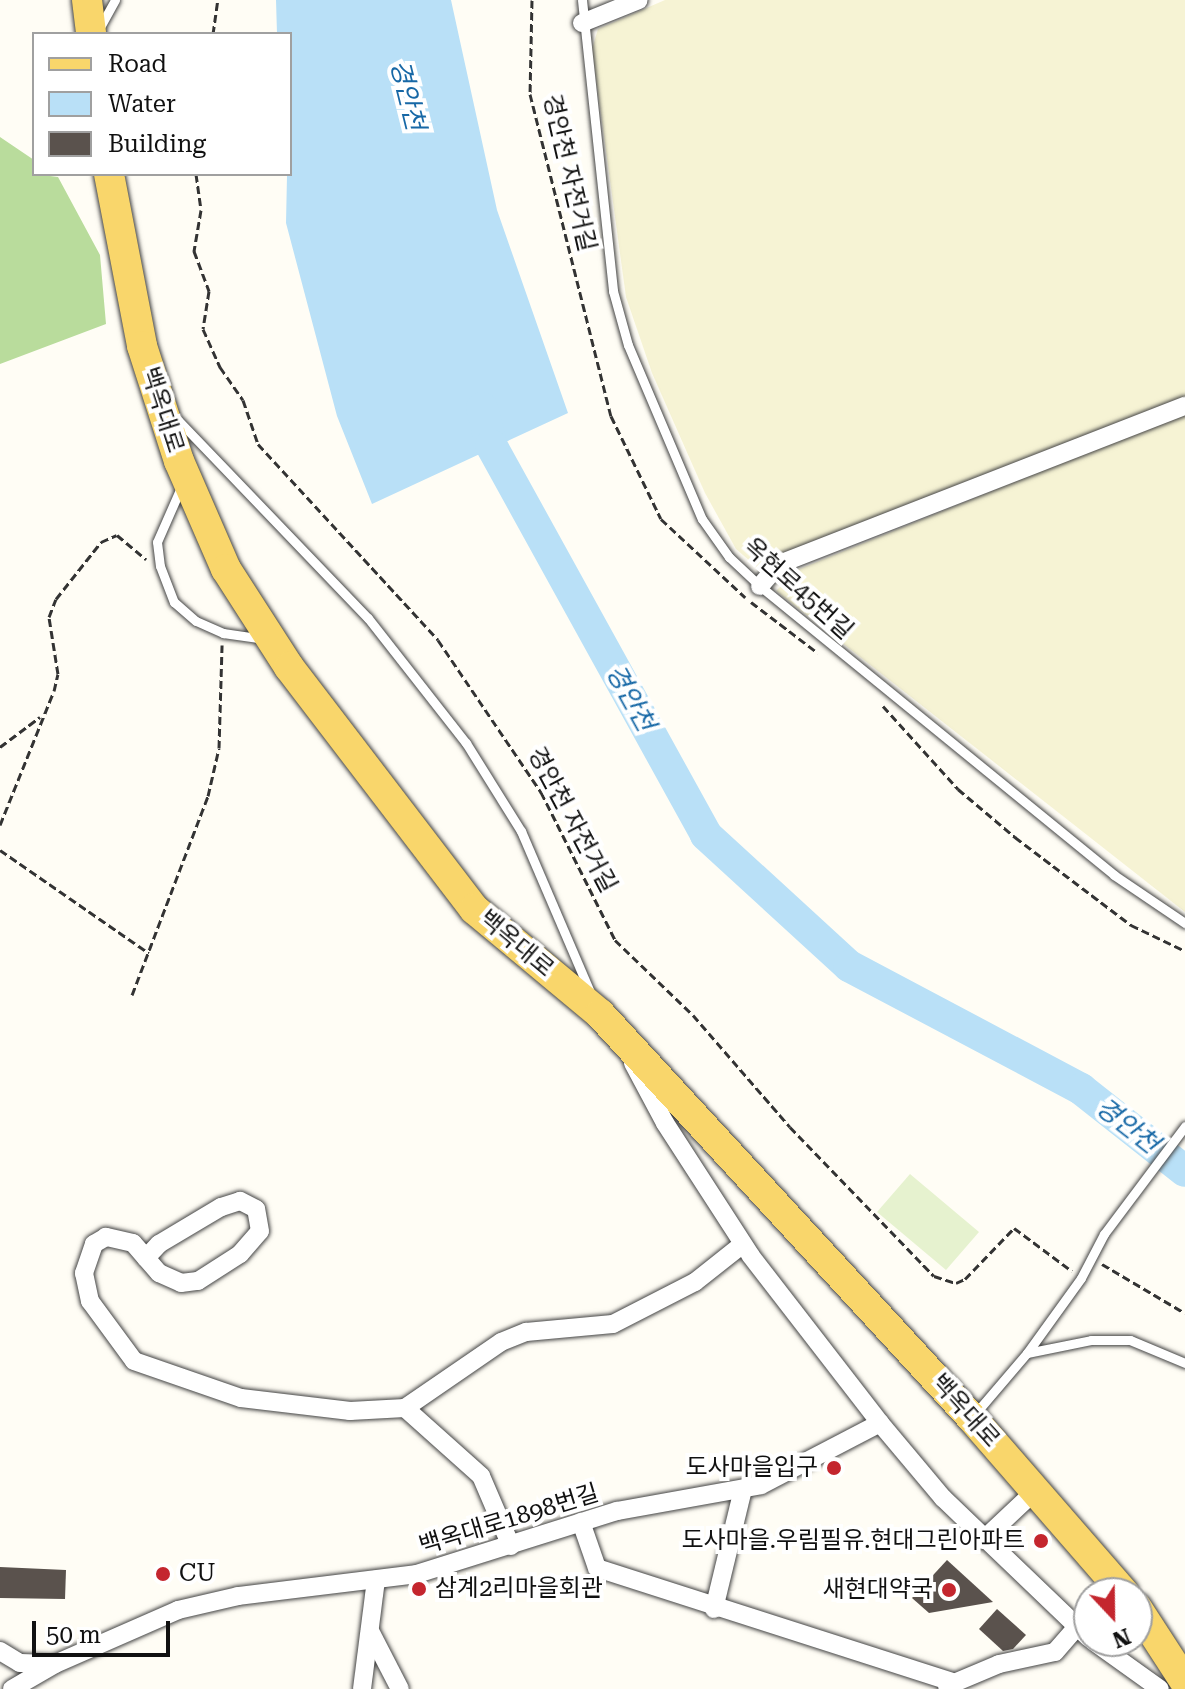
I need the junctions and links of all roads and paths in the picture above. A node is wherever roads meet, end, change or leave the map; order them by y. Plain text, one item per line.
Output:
1 (87, 0) edge
2 (115, 0) edge
3 (218, 0) edge
4 (532, 0) edge
5 (582, 0) edge
6 (639, 0) edge
7 (582, 23) junction
8 (91, 32) edge
9 (98, 32) edge
10 (213, 32) edge
11 (109, 176) edge
12 (196, 176) edge
13 (159, 400) junction
14 (1185, 406) edge
15 (186, 479) junction
16 (160, 566) junction
17 (760, 586) junction
18 (223, 633) junction
19 (271, 641) junction
20 (826, 659) dead end
21 (881, 704) dead end
22 (40, 717) junction
23 (0, 747) edge
24 (0, 825) edge
25 (0, 850) edge
26 (1185, 923) edge
27 (1185, 951) edge
28 (149, 953) junction
29 (132, 995) dead end
30 (608, 1023) junction
31 (1185, 1126) edge
32 (743, 1244) junction
33 (146, 1258) junction
34 (1091, 1258) junction
35 (1081, 1278) junction
36 (1185, 1313) edge
37 (1027, 1353) junction
38 (1185, 1363) edge
39 (405, 1408) junction
40 (971, 1417) junction
41 (880, 1423) junction
42 (743, 1489) junction
43 (1036, 1490) junction
44 (581, 1522) junction
45 (983, 1540) junction
46 (511, 1546) junction
47 (1110, 1577) edge
48 (376, 1580) junction
49 (714, 1609) junction
50 (1073, 1624) edge
51 (369, 1631) junction
52 (1153, 1633) edge
53 (1073, 1643) edge
54 (0, 1651) edge
55 (1114, 1657) edge
56 (55, 1664) junction
57 (1185, 1682) edge
58 (947, 1686) edge
59 (1154, 1687) edge
60 (12, 1689) edge
61 (362, 1689) edge
62 (400, 1689) edge

1 - 8 main road
2 - 9 lane
3 - 10 path
4 - 20 path, 경안천 자전거길
5 - 7 lane, 옥현로45번길
6 - 7 street
7 - 17 lane, 옥현로45번길
11 - 13 main road, 백옥대로
12 - 35 path, 경안천 자전거길
13 - 15 main road, 백옥대로
13 - 30 lane
14 - 17 street
15 - 16 lane
15 - 19 main road, 백옥대로
16 - 18 lane
16 - 22 path
17 - 26 lane, 옥현로45번길
18 - 19 lane
18 - 28 path
19 - 30 main road, 백옥대로
21 - 27 path
22 - 23 path
22 - 24 path
25 - 28 path
28 - 29 path
30 - 32 street
30 - 40 main road, 백옥대로
31 - 34 lane
32 - 39 street
32 - 41 street
33 - 33 street
33 - 39 street
34 - 35 lane
34 - 36 path
35 - 37 lane
37 - 38 lane
37 - 40 lane
39 - 46 street
40 - 43 main road, 백옥대로
41 - 42 street, 백옥대로1898번길
41 - 45 street
42 - 44 street, 백옥대로1898번길
42 - 49 street
43 - 45 street
43 - 47 main road, 백옥대로
44 - 46 street, 백옥대로1898번길
44 - 49 street
45 - 50 street
46 - 48 street, 백옥대로1898번길
48 - 51 street
48 - 56 street, 백옥대로1898번길
49 - 58 street
51 - 61 street
51 - 62 street
52 - 57 main road
53 - 58 street
54 - 56 street
55 - 59 street
56 - 60 street, 백옥대로1898번길

